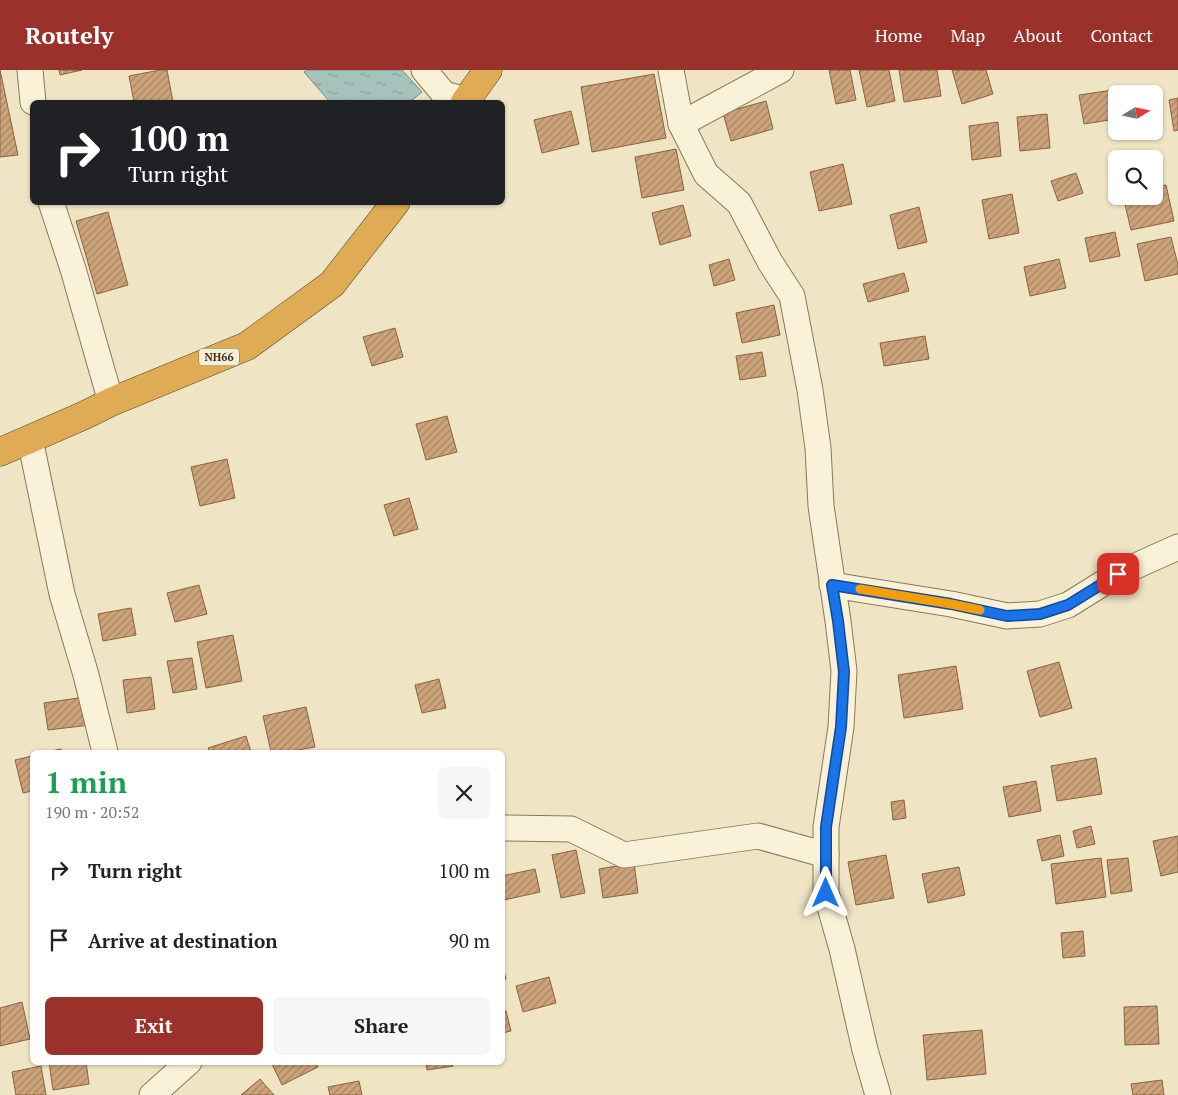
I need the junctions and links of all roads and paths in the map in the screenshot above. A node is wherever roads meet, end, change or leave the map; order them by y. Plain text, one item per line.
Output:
1 (30, 70) edge
2 (424, 70) edge
3 (488, 70) edge
4 (671, 70) edge
5 (780, 70) edge
6 (33, 100) edge
7 (463, 100) edge
8 (467, 100) edge
9 (681, 124) junction
10 (52, 205) edge
11 (394, 205) edge
12 (111, 402) junction
13 (30, 439) junction
14 (0, 452) edge
15 (1178, 547) edge
16 (832, 585) junction
17 (105, 750) edge
18 (505, 828) edge
19 (826, 855) junction
20 (186, 1065) edge
21 (152, 1095) edge
22 (878, 1095) edge

1 - 6 street
2 - 7 street
3 - 8 highway
4 - 9 street
5 - 9 street
9 - 16 street
10 - 12 street
11 - 12 highway, NH66
12 - 13 highway, NH66
13 - 14 highway, NH66
13 - 17 street
15 - 16 street
16 - 19 street
18 - 19 street
19 - 22 street
20 - 21 street

